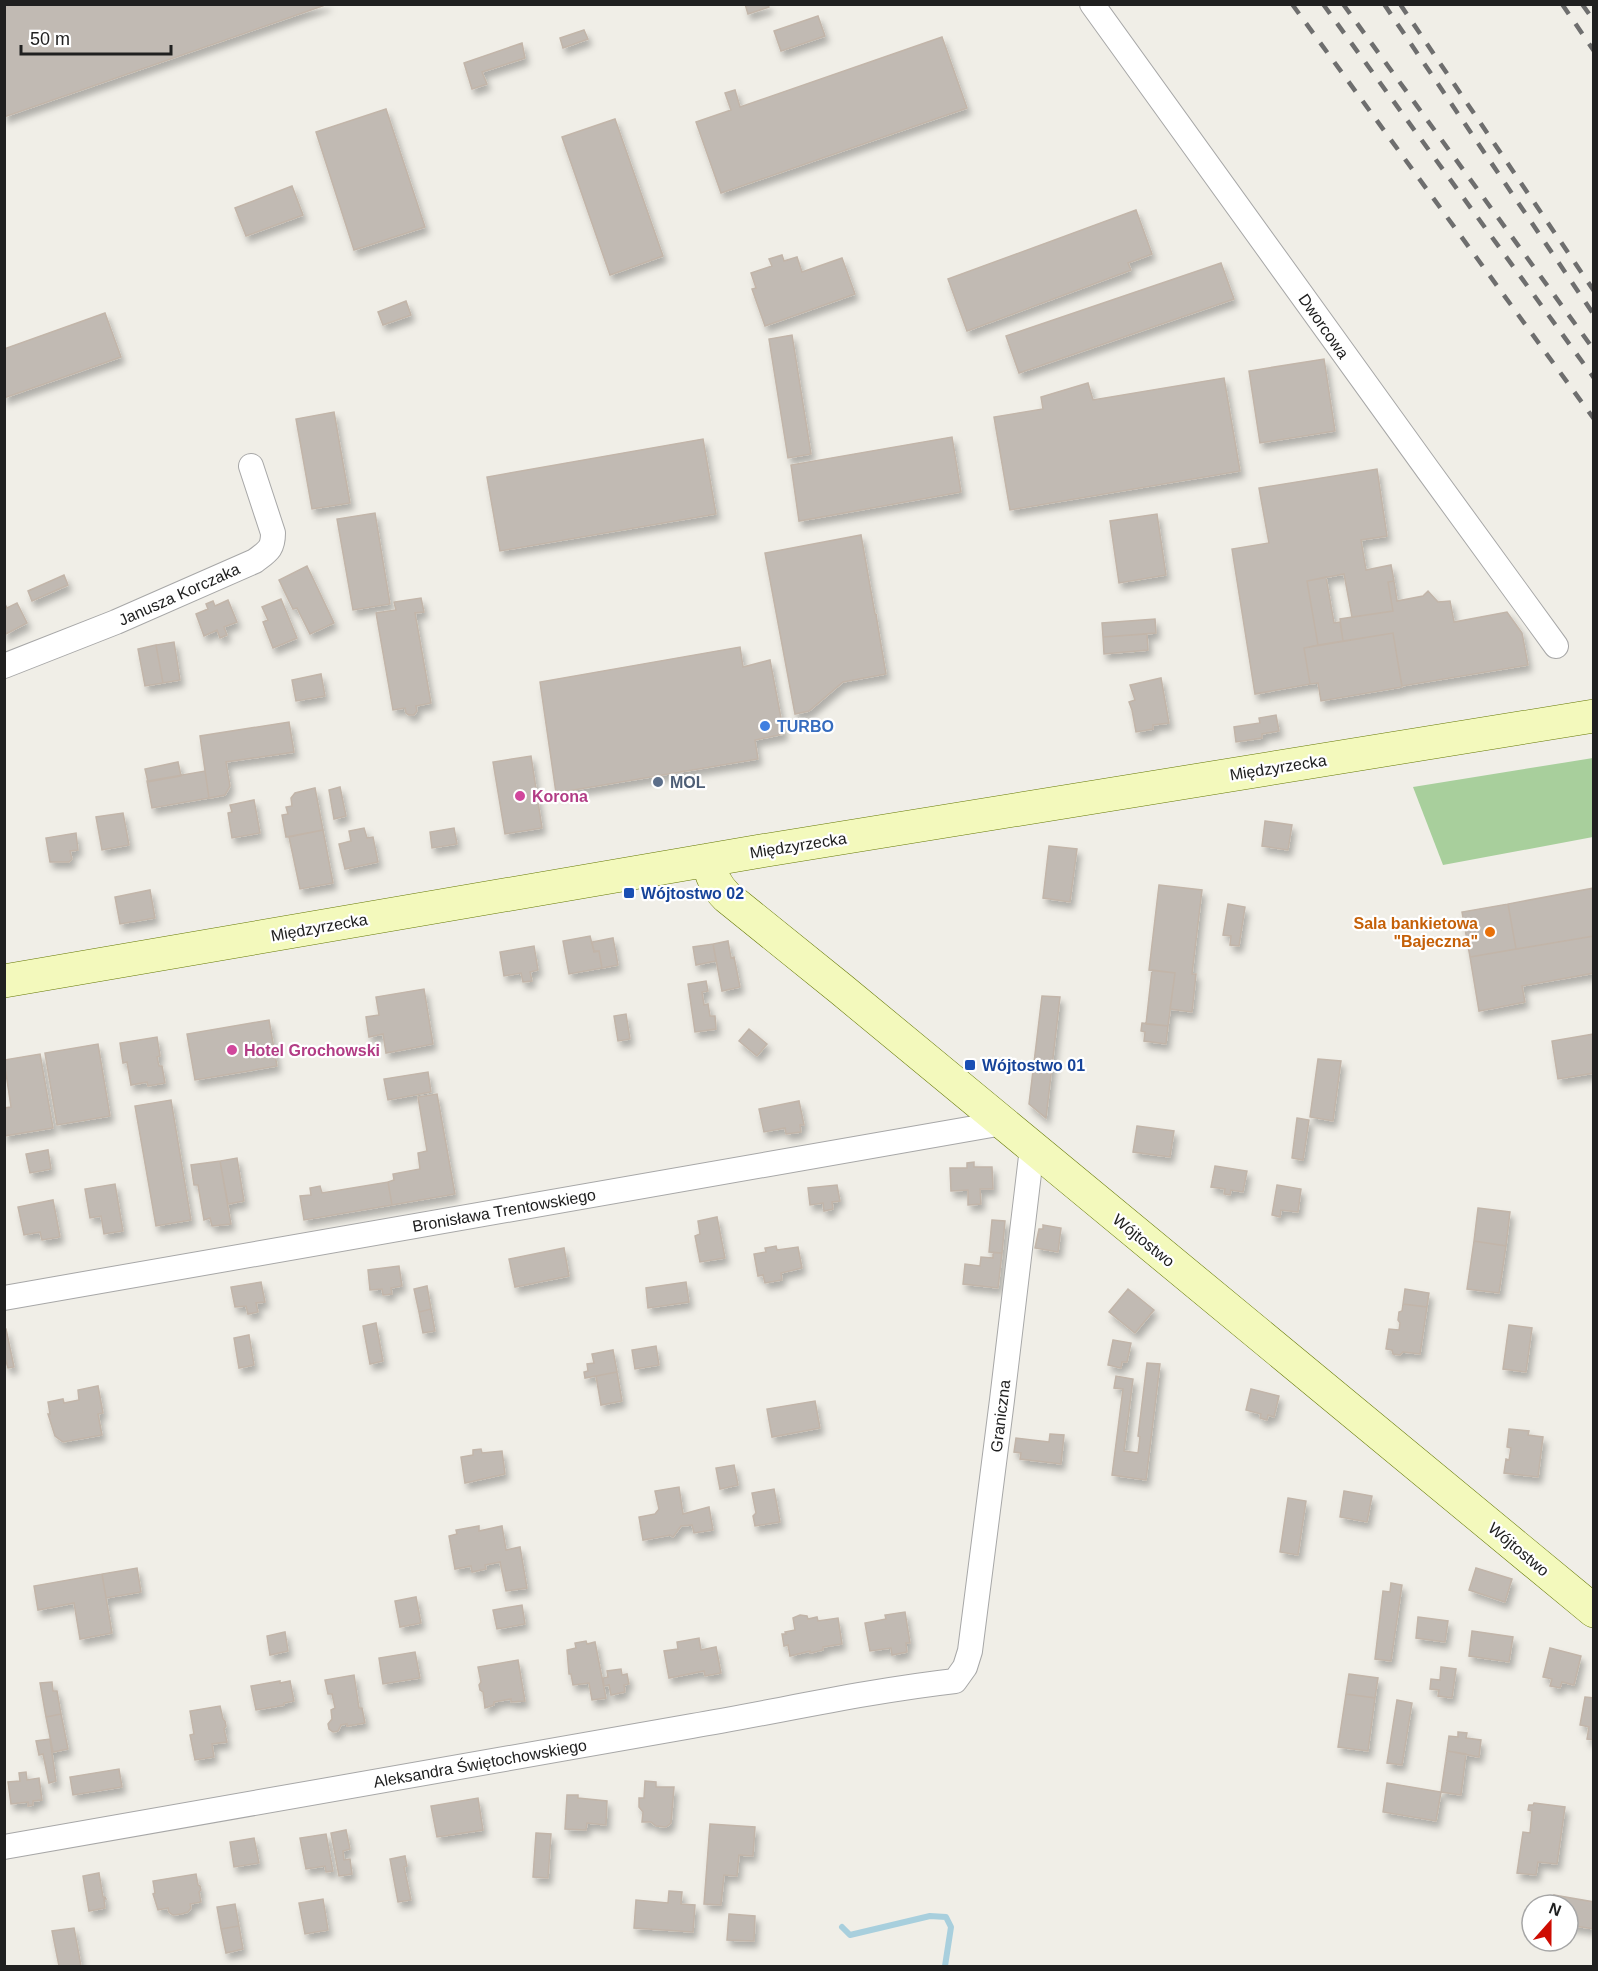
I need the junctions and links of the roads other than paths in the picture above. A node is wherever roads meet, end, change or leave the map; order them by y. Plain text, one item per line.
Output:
1 (1092, 4) edge
2 (250, 466) dead end
3 (1556, 646) dead end
4 (4, 666) edge
5 (1593, 716) edge
6 (708, 860) junction
7 (4, 981) edge
8 (1003, 1123) junction
9 (1032, 1148) junction
10 (4, 1298) edge
11 (1593, 1611) edge
12 (955, 1681) joint
13 (4, 1847) edge

1 - 3 street, Dworcowa
2 - 4 street, Janusza Korczaka
5 - 6 main road, Międzyrzecka
6 - 7 main road, Międzyrzecka
6 - 8 main road, Wójtostwo
8 - 9 main road, Wójtostwo
8 - 10 street, Bronisława Trentowskiego
9 - 11 main road, Wójtostwo
9 - 12 street, Graniczna
12 - 13 street, Aleksandra Świętochowskiego

